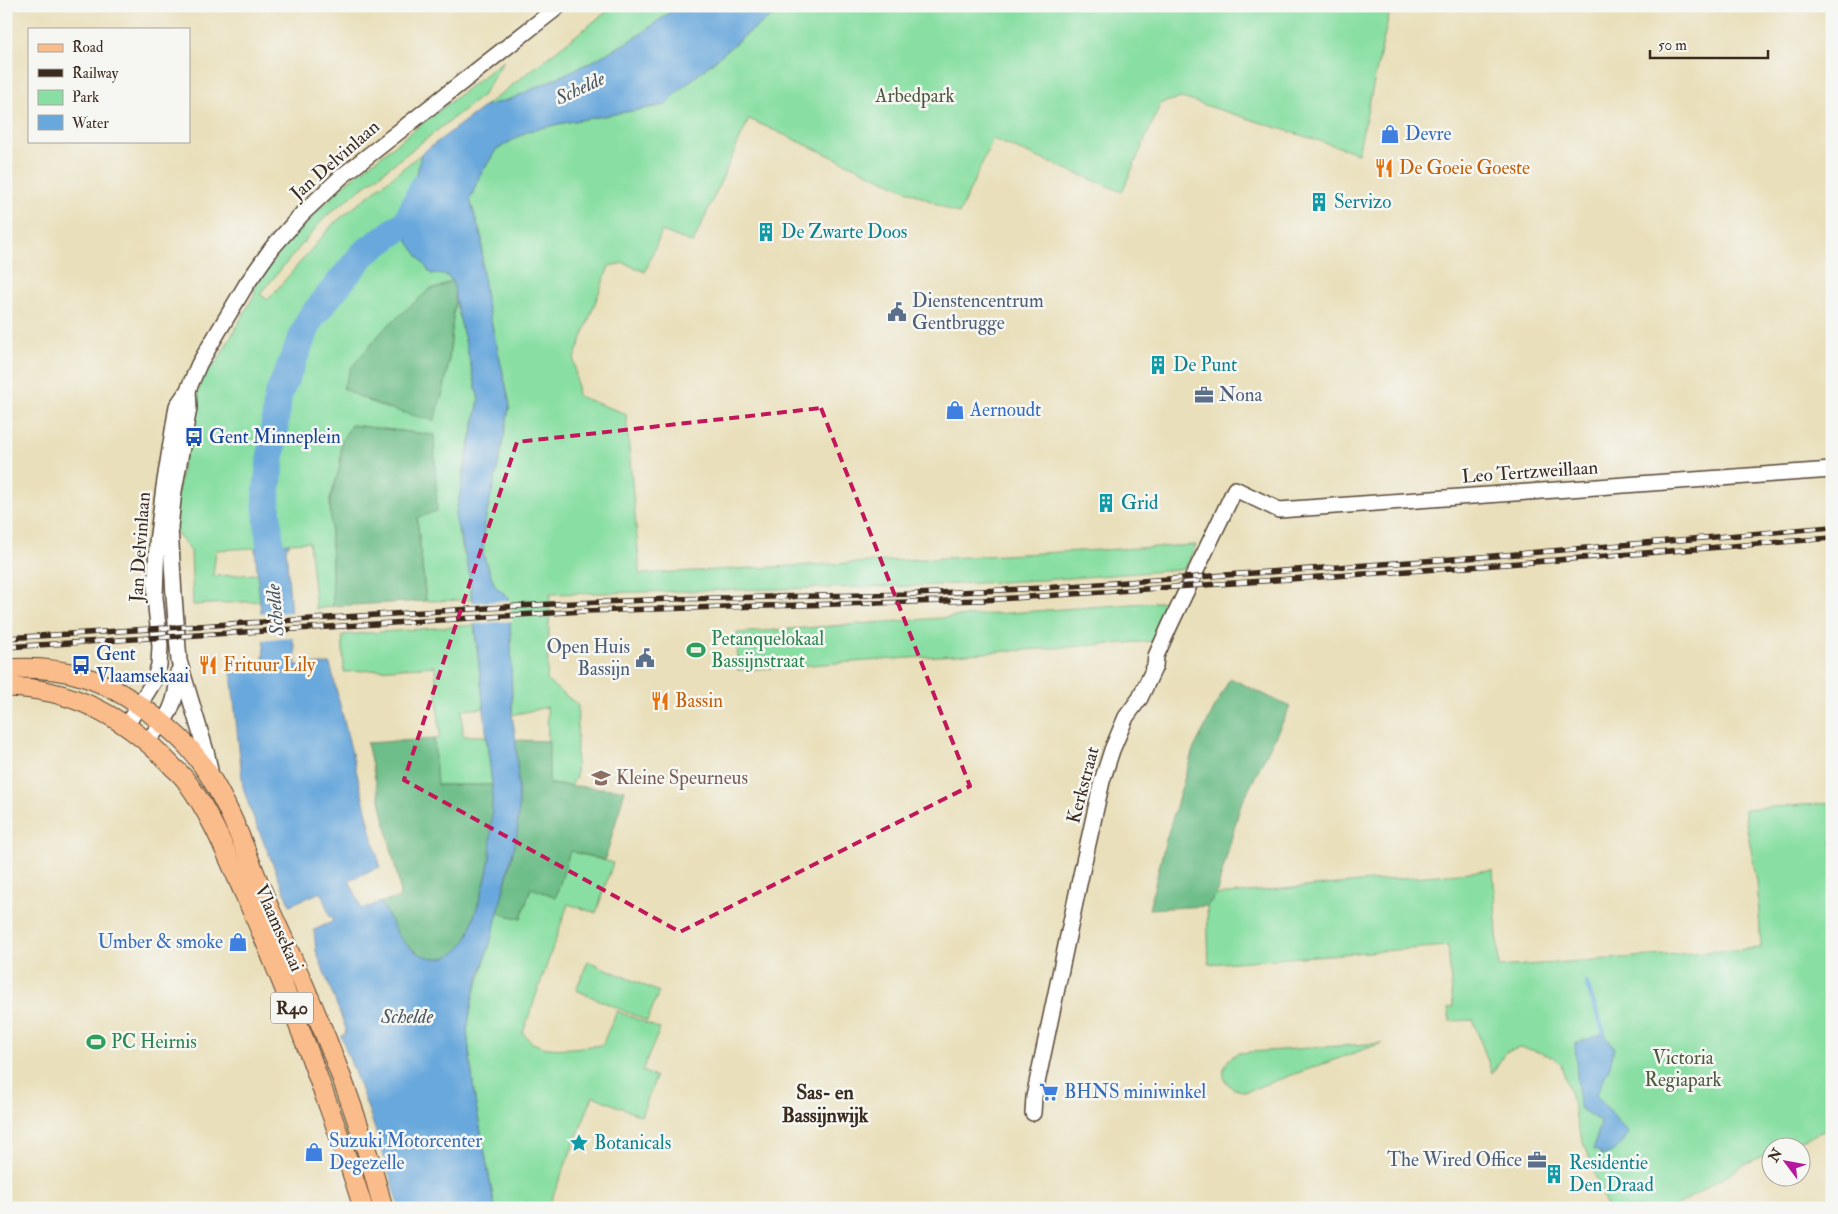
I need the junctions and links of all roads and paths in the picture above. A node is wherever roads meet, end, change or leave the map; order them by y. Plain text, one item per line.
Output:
1 (559, 6) edge
2 (188, 390) junction
3 (1832, 470) edge
4 (1235, 489) joint
5 (178, 651) junction
6 (6, 669) edge
7 (6, 686) edge
8 (140, 706) junction
9 (163, 723) junction
10 (126, 726) junction
11 (146, 742) junction
12 (211, 778) junction
13 (1033, 1114) dead end
14 (364, 1208) edge
15 (383, 1208) edge

1 - 2 street, Jan Delvinlaan
2 - 5 street, Jan Delvinlaan
2 - 8 street, Jan Delvinlaan
3 - 4 street, Leo Tertzweillaan
4 - 13 street, Kerkstraat
5 - 9 street, Jan Delvinlaan
5 - 12 street, Jan Delvinlaan
6 - 8 main road, R40
7 - 10 main road, R40
8 - 9 main road, R40
8 - 10 street, Jan Delvinlaan
9 - 11 street, Jan Delvinlaan
9 - 12 main road, Vlaamsekaai / R40
10 - 11 main road, R40
11 - 14 main road, Vlaamsekaai / R40
12 - 15 main road, Vlaamsekaai / R40

